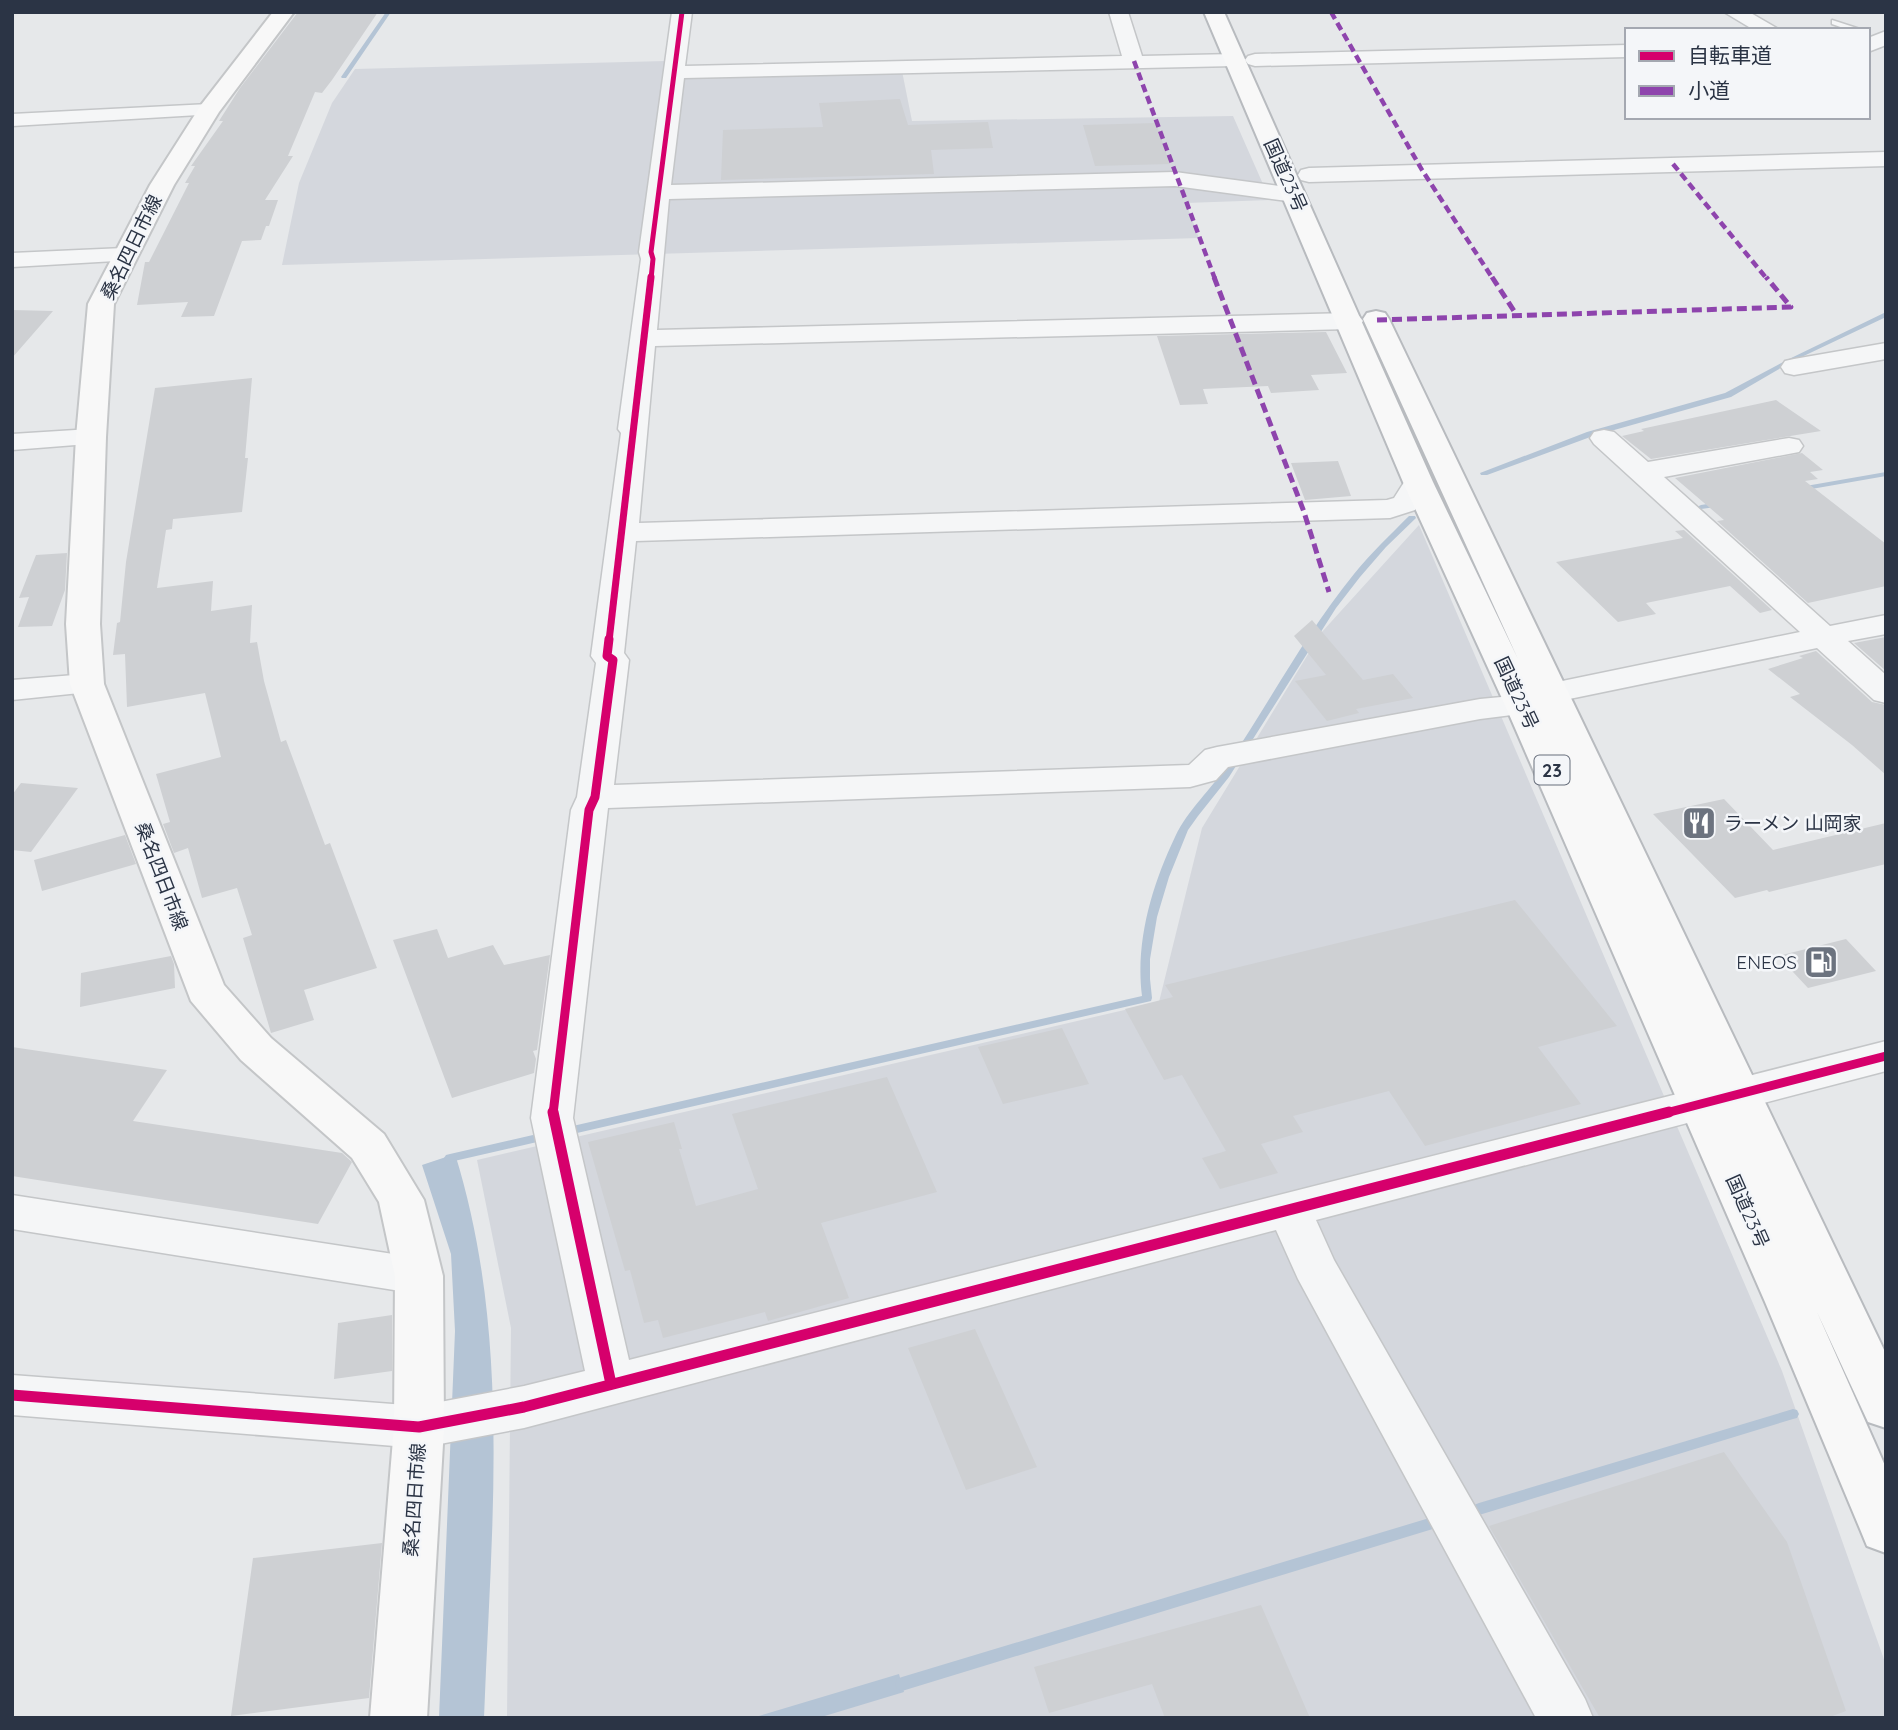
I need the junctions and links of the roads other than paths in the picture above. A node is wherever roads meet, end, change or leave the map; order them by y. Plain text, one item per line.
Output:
1 (284, 12) edge
2 (682, 12) edge
3 (1118, 12) edge
4 (1214, 12) edge
5 (1234, 12) edge
6 (1733, 12) edge
7 (1835, 22) dead end
8 (1766, 28) edge
9 (1853, 28) edge
10 (1625, 51) edge
11 (1245, 60) junction
12 (1134, 61) junction
13 (676, 72) junction
14 (209, 110) junction
15 (12, 120) edge
16 (1886, 159) edge
17 (1302, 185) junction
18 (659, 192) junction
19 (124, 255) junction
20 (12, 260) edge
21 (1350, 321) junction
22 (645, 338) junction
23 (1886, 351) edge
24 (1794, 367) dead end
25 (92, 437) junction
26 (1604, 438) dead end
27 (12, 442) edge
28 (1789, 446) dead end
29 (1641, 472) junction
30 (1418, 482) junction
31 (624, 533) junction
32 (1886, 624) edge
33 (1825, 637) junction
34 (87, 684) junction
35 (12, 690) edge
36 (1886, 693) edge
37 (1536, 699) junction
38 (595, 797) junction
39 (1886, 1056) edge
40 (1721, 1098) junction
41 (1289, 1209) junction
42 (12, 1212) edge
43 (419, 1276) junction
44 (611, 1384) junction
45 (12, 1395) edge
46 (1886, 1407) edge
47 (419, 1427) junction
48 (1886, 1528) edge
49 (398, 1718) edge
50 (1566, 1718) edge

1 - 14 main road, 桑名四日市線
2 - 13 street
3 - 12 street
4 - 11 main road, 国道23号 / 23
5 - 11 main road, 国道23号 / 23
6 - 8 street
7 - 9 lane
10 - 11 street
11 - 12 street
11 - 17 main road, 国道23号 / 23
12 - 13 street
13 - 18 street
14 - 15 street
14 - 19 main road, 桑名四日市線
16 - 17 street
17 - 18 street
17 - 21 main road, 国道23号 / 23
17 - 37 main road, 国道23号 / 23
18 - 22 street
19 - 20 street
19 - 25 main road, 桑名四日市線
21 - 22 street
21 - 30 main road, 国道23号 / 23
22 - 31 street
23 - 24 street
25 - 27 street
25 - 34 main road, 桑名四日市線
26 - 29 street
28 - 29 street
29 - 33 street
30 - 31 street
30 - 37 main road, 国道23号 / 23
31 - 38 street
32 - 33 street
33 - 36 street
33 - 37 street
34 - 35 street
34 - 43 main road, 桑名四日市線
37 - 38 street
37 - 40 main road, 国道23号 / 23
38 - 44 street
39 - 40 street
40 - 41 street
40 - 46 main road, 国道23号 / 23
40 - 48 main road, 国道23号 / 23
41 - 44 street
41 - 50 street
42 - 43 street
43 - 47 main road, 桑名四日市線
44 - 47 street
45 - 47 street
47 - 49 main road, 桑名四日市線

